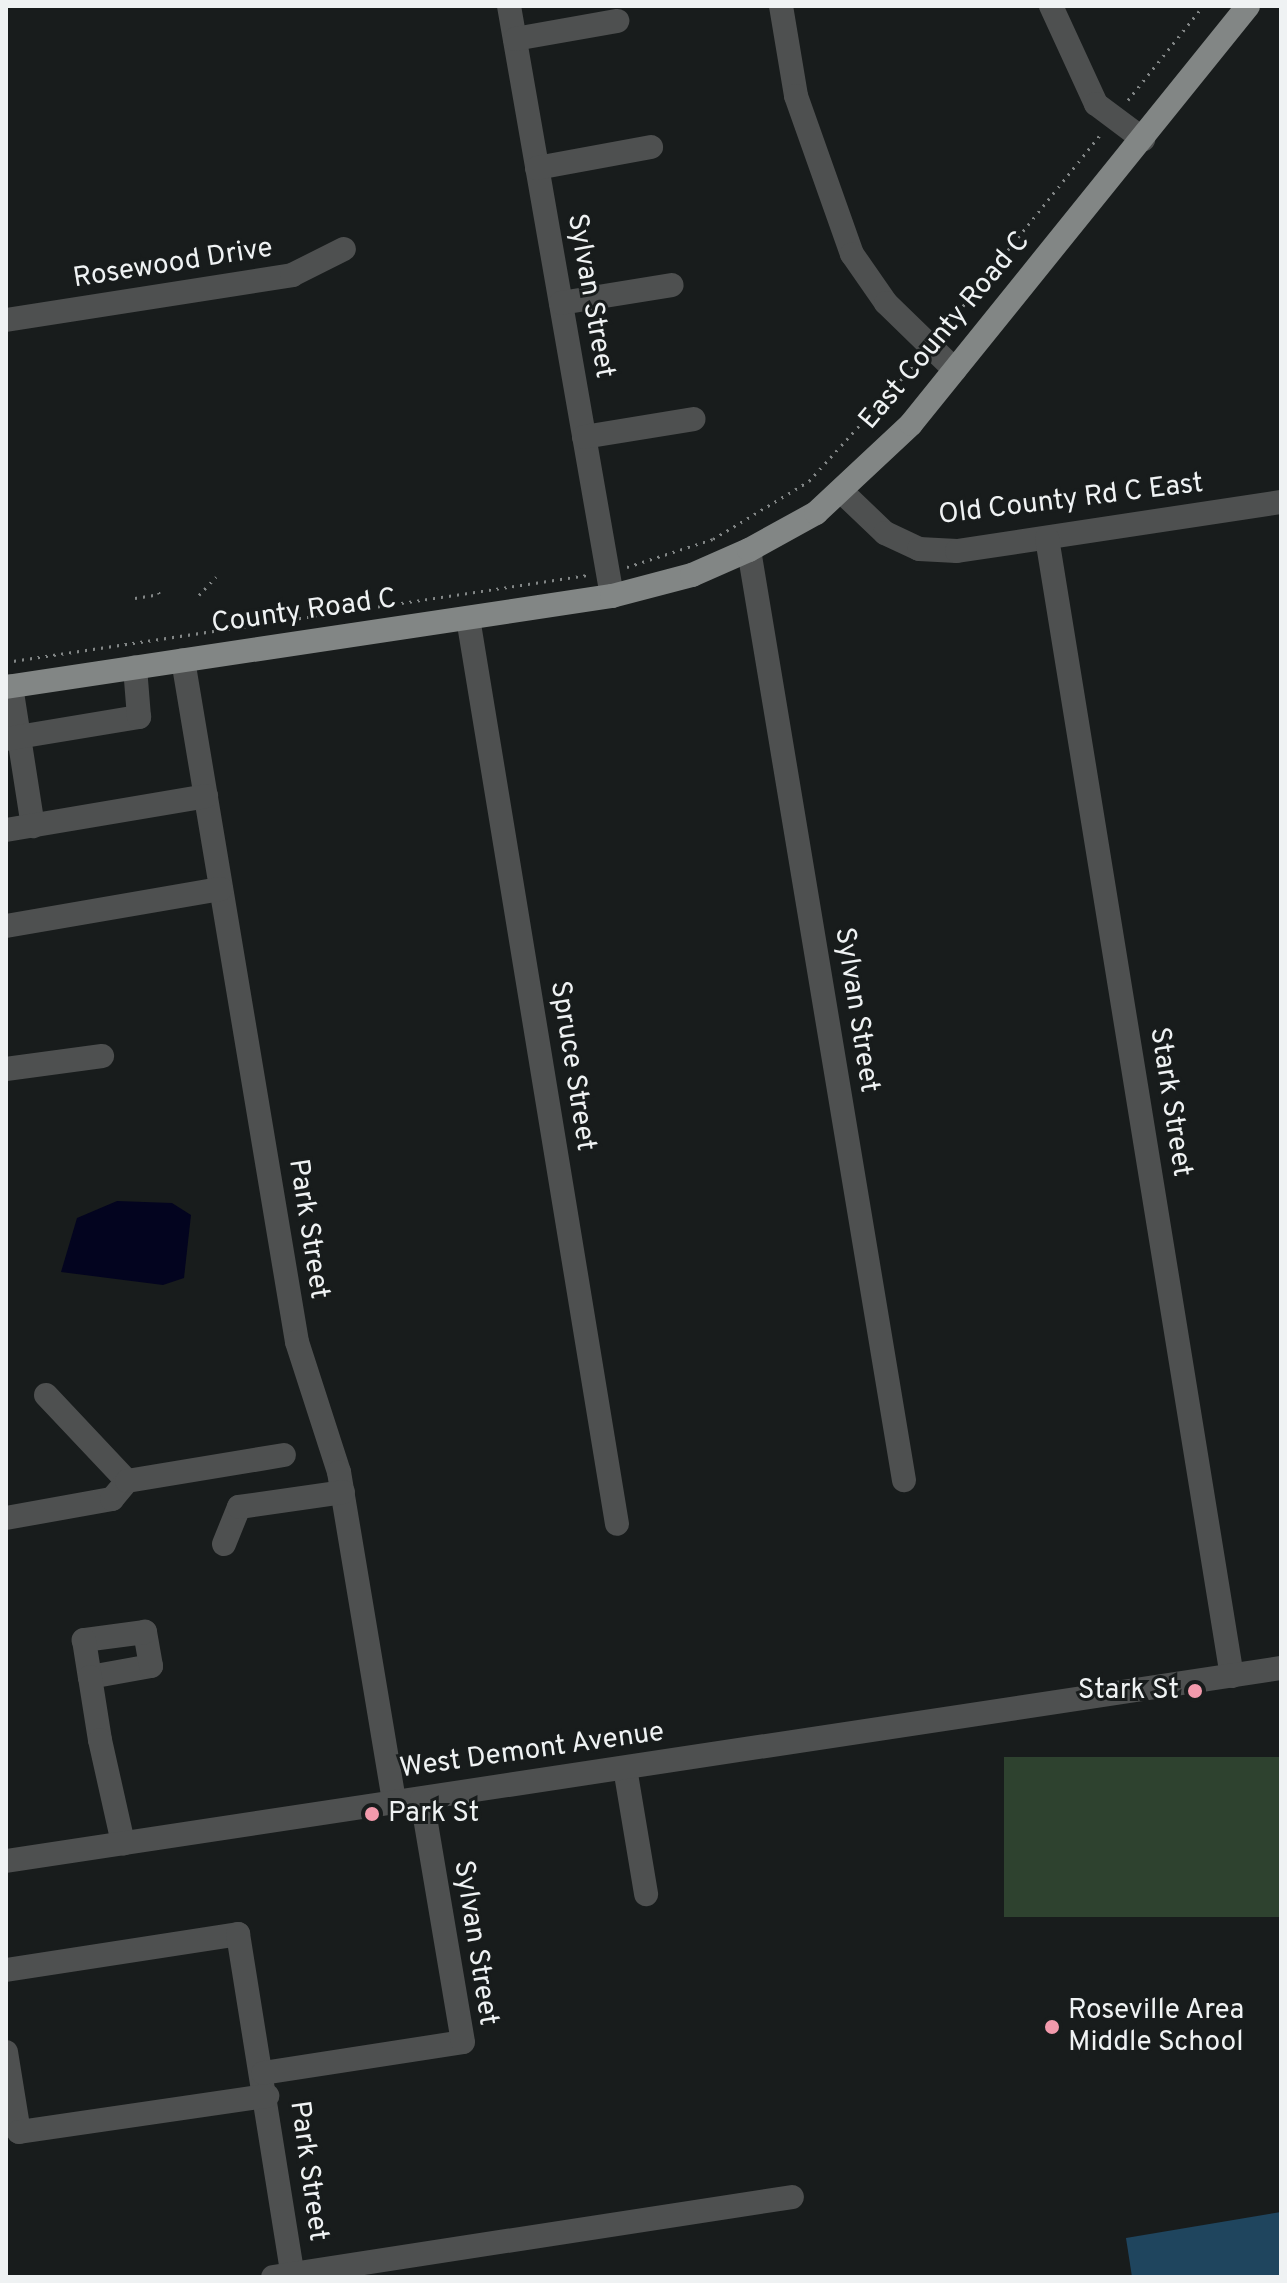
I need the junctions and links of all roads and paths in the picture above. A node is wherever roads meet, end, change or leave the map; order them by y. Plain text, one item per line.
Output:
1 (509, 6) edge
2 (781, 6) edge
3 (1051, 6) edge
4 (1203, 6) edge
5 (1248, 6) edge
6 (617, 21) dead end
7 (515, 39) junction
8 (1121, 109) dead end
9 (1102, 132) dead end
10 (1143, 139) junction
11 (651, 147) dead end
12 (537, 168) junction
13 (344, 249) dead end
14 (672, 285) dead end
15 (561, 303) junction
16 (6, 320) edge
17 (938, 337) dead end
18 (921, 358) dead end
19 (955, 370) junction
20 (694, 419) dead end
21 (584, 437) junction
22 (841, 491) junction
23 (1281, 502) edge
24 (1047, 538) junction
25 (749, 550) junction
26 (631, 566) dead end
27 (587, 575) dead end
28 (216, 577) dead end
29 (158, 587) dead end
30 (199, 595) dead end
31 (612, 596) junction
32 (135, 598) dead end
33 (468, 618) junction
34 (183, 660) junction
35 (135, 667) junction
36 (8, 679) edge
37 (13, 738) edge
38 (206, 796) junction
39 (33, 826) junction
40 (6, 830) edge
41 (221, 889) junction
42 (6, 926) edge
43 (102, 1056) dead end
44 (6, 1069) edge
45 (46, 1395) dead end
46 (284, 1455) dead end
47 (904, 1480) dead end
48 (127, 1481) junction
49 (343, 1492) junction
50 (6, 1518) edge
51 (617, 1524) dead end
52 (224, 1544) dead end
53 (1281, 1668) edge
54 (1232, 1676) junction
55 (90, 1677) dead end
56 (625, 1768) junction
57 (422, 1799) junction
58 (394, 1802) junction
59 (123, 1843) junction
60 (6, 1861) edge
61 (646, 1894) dead end
62 (6, 1970) edge
63 (6, 2052) edge
64 (265, 2084) junction
65 (792, 2197) dead end
66 (286, 2276) edge

1 - 7 street, Sylvan Street
2 - 19 street
3 - 10 street
4 - 8 path
5 - 10 main road, East County Road C
6 - 7 street
7 - 12 street, Sylvan Street
9 - 17 path
10 - 19 main road, East County Road C
11 - 12 street
12 - 15 street, Sylvan Street
13 - 16 street, Rosewood Drive
14 - 15 street
15 - 21 street, Sylvan Street
18 - 26 path
19 - 22 main road, East County Road C
20 - 21 street
21 - 31 street, Sylvan Street
22 - 24 street, Old County Rd C East
22 - 25 main road, East County Road C
23 - 24 street, Old County Rd C East
24 - 54 street, Stark Street
25 - 31 main road, East County Road C
25 - 47 street, Sylvan Street
27 - 36 path
28 - 30 path
29 - 32 path
31 - 33 main road, County Road C
33 - 34 main road, County Road C
33 - 51 street, Spruce Street
34 - 35 main road, County Road C
34 - 38 street, Park Street
35 - 36 main road, County Road C
35 - 37 street
36 - 37 street
37 - 39 street
38 - 39 street
38 - 41 street, Park Street
39 - 40 street
41 - 42 street
41 - 49 street, Park Street
43 - 44 street
45 - 48 street
46 - 48 street
48 - 50 street
49 - 52 street
49 - 58 street, Park Street
53 - 54 street, West Demont Avenue
54 - 56 street, West Demont Avenue
55 - 59 street
56 - 57 street, West Demont Avenue
56 - 61 street
57 - 58 street, West Demont Avenue
57 - 64 street, Sylvan Street
58 - 59 street, West Demont Avenue
59 - 60 street, West Demont Avenue
62 - 64 street, Park Street
63 - 64 street
64 - 66 street, Park Street
65 - 66 street

